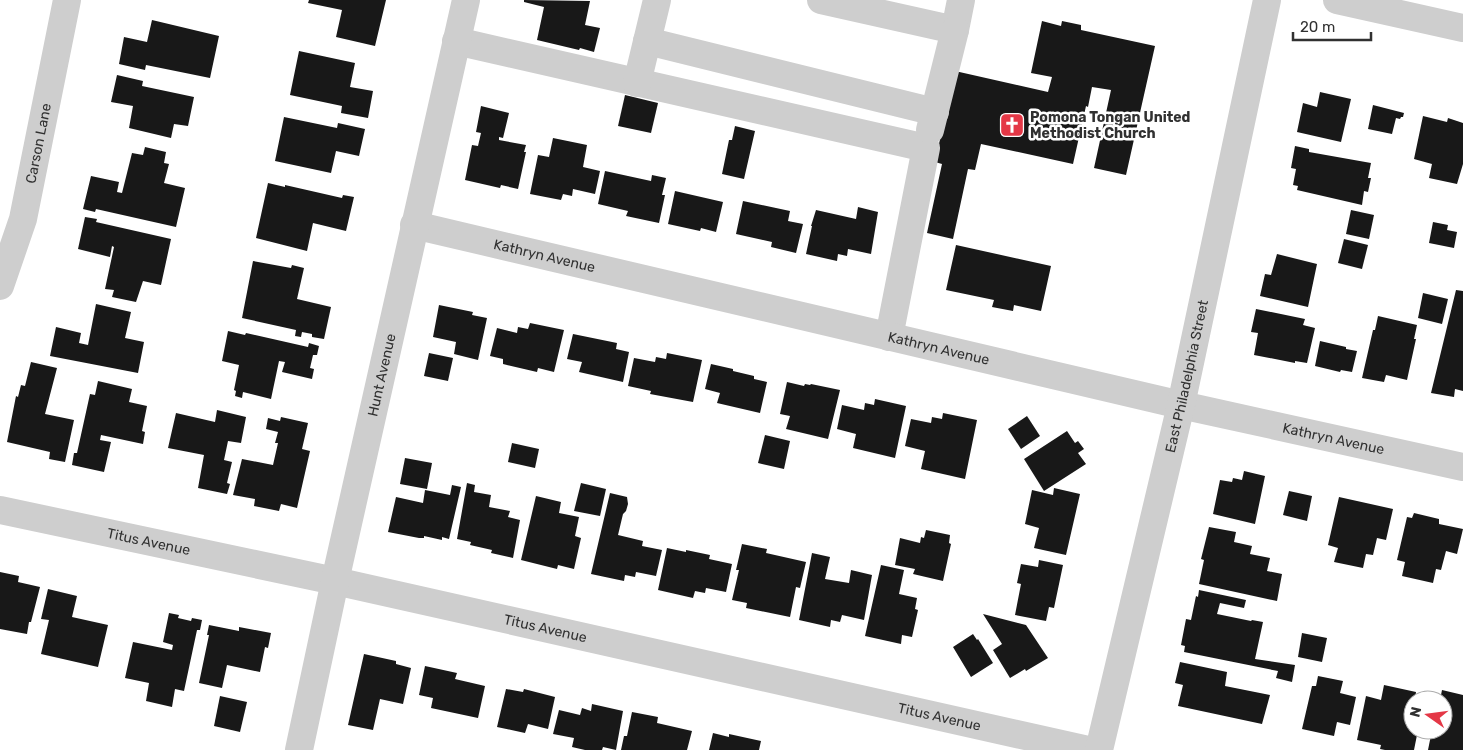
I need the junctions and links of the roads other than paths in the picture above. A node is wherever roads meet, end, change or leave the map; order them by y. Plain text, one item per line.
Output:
1 (67, 0) edge
2 (466, 0) edge
3 (657, 0) edge
4 (821, 0) edge
5 (961, 0) edge
6 (1267, 0) edge
7 (1337, 0) edge
8 (1463, 28) edge
9 (955, 30) junction
10 (647, 41) junction
11 (456, 42) junction
12 (637, 82) junction
13 (935, 112) junction
14 (926, 148) junction
15 (414, 225) junction
16 (0, 286) edge
17 (889, 337) junction
18 (1181, 406) junction
19 (1463, 467) edge
20 (0, 510) edge
21 (334, 581) junction
22 (299, 750) edge
23 (1088, 750) edge
24 (1099, 750) edge

1 - 16 street, Carson Lane
2 - 11 street, Hunt Avenue
3 - 10 street
4 - 9 street
5 - 9 street
6 - 18 street, East Philadelphia Street
7 - 8 street
9 - 13 street
10 - 12 street
10 - 13 street
11 - 12 street
11 - 15 street, Hunt Avenue
12 - 14 street
13 - 14 street
14 - 17 street
15 - 17 street, Kathryn Avenue
15 - 21 street, Hunt Avenue
17 - 18 street, Kathryn Avenue
18 - 19 street, Kathryn Avenue
18 - 24 street, East Philadelphia Street
20 - 21 street, Titus Avenue
21 - 22 street, Hunt Avenue
21 - 23 street, Titus Avenue

